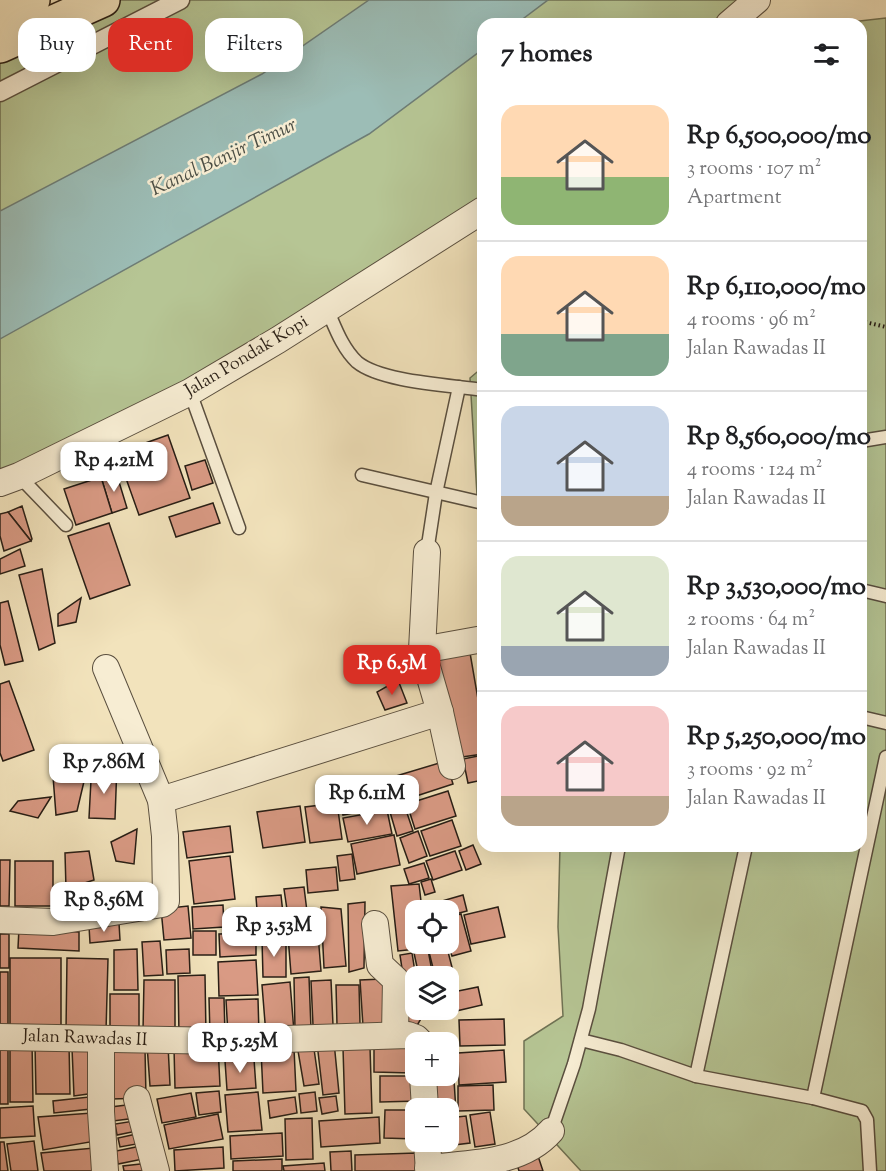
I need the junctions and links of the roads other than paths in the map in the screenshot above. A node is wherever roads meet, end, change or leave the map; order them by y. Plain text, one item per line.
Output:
1 (33, 0) edge
2 (103, 0) edge
3 (180, 0) edge
4 (757, 0) edge
5 (0, 15) edge
6 (736, 18) edge
7 (0, 46) edge
8 (0, 92) edge
9 (477, 214) edge
10 (327, 309) junction
11 (459, 387) junction
12 (477, 389) edge
13 (190, 392) junction
14 (886, 437) edge
15 (867, 440) edge
16 (362, 475) dead end
17 (9, 479) edge
18 (436, 493) junction
19 (477, 503) edge
20 (66, 525) dead end
21 (239, 528) dead end
22 (427, 552) joint
23 (867, 591) edge
24 (886, 596) edge
25 (477, 640) edge
26 (422, 650) junction
27 (106, 668) dead end
28 (440, 712) junction
29 (867, 718) edge
30 (886, 723) edge
31 (886, 757) edge
32 (452, 766) dead end
33 (161, 800) junction
34 (867, 846) edge
35 (618, 852) edge
36 (745, 852) edge
37 (866, 852) edge
38 (0, 920) edge
39 (375, 924) dead end
40 (395, 1035) junction
41 (405, 1035) edge
42 (0, 1037) edge
43 (101, 1040) junction
44 (581, 1040) junction
45 (696, 1076) junction
46 (813, 1098) junction
47 (137, 1099) dead end
48 (551, 1131) joint
49 (427, 1152) edge
50 (428, 1170) edge
51 (105, 1171) edge
52 (156, 1171) edge
53 (870, 1171) edge

1 - 5 main road
2 - 7 main road
3 - 8 street
4 - 6 street
9 - 10 street, Jalan Pondak Kopi
10 - 11 lane
10 - 13 street, Jalan Pondak Kopi
11 - 12 lane
11 - 18 lane
13 - 17 street, Jalan Pondak Kopi
13 - 21 lane
14 - 15 lane
16 - 18 lane
17 - 20 lane
18 - 19 lane
18 - 22 lane
22 - 26 street
23 - 24 lane
25 - 26 street
26 - 28 street
27 - 33 street
28 - 32 street
28 - 33 street
29 - 30 lane
31 - 34 lane
33 - 38 street
35 - 44 lane
36 - 45 lane
37 - 46 lane
39 - 40 street
40 - 41 street, Jalan Rawadas II
40 - 43 street, Jalan Rawadas II
42 - 43 street, Jalan Rawadas II
43 - 51 street
44 - 45 lane
44 - 48 lane
45 - 46 lane
46 - 53 lane
47 - 52 street
48 - 50 street
49 - 50 street

